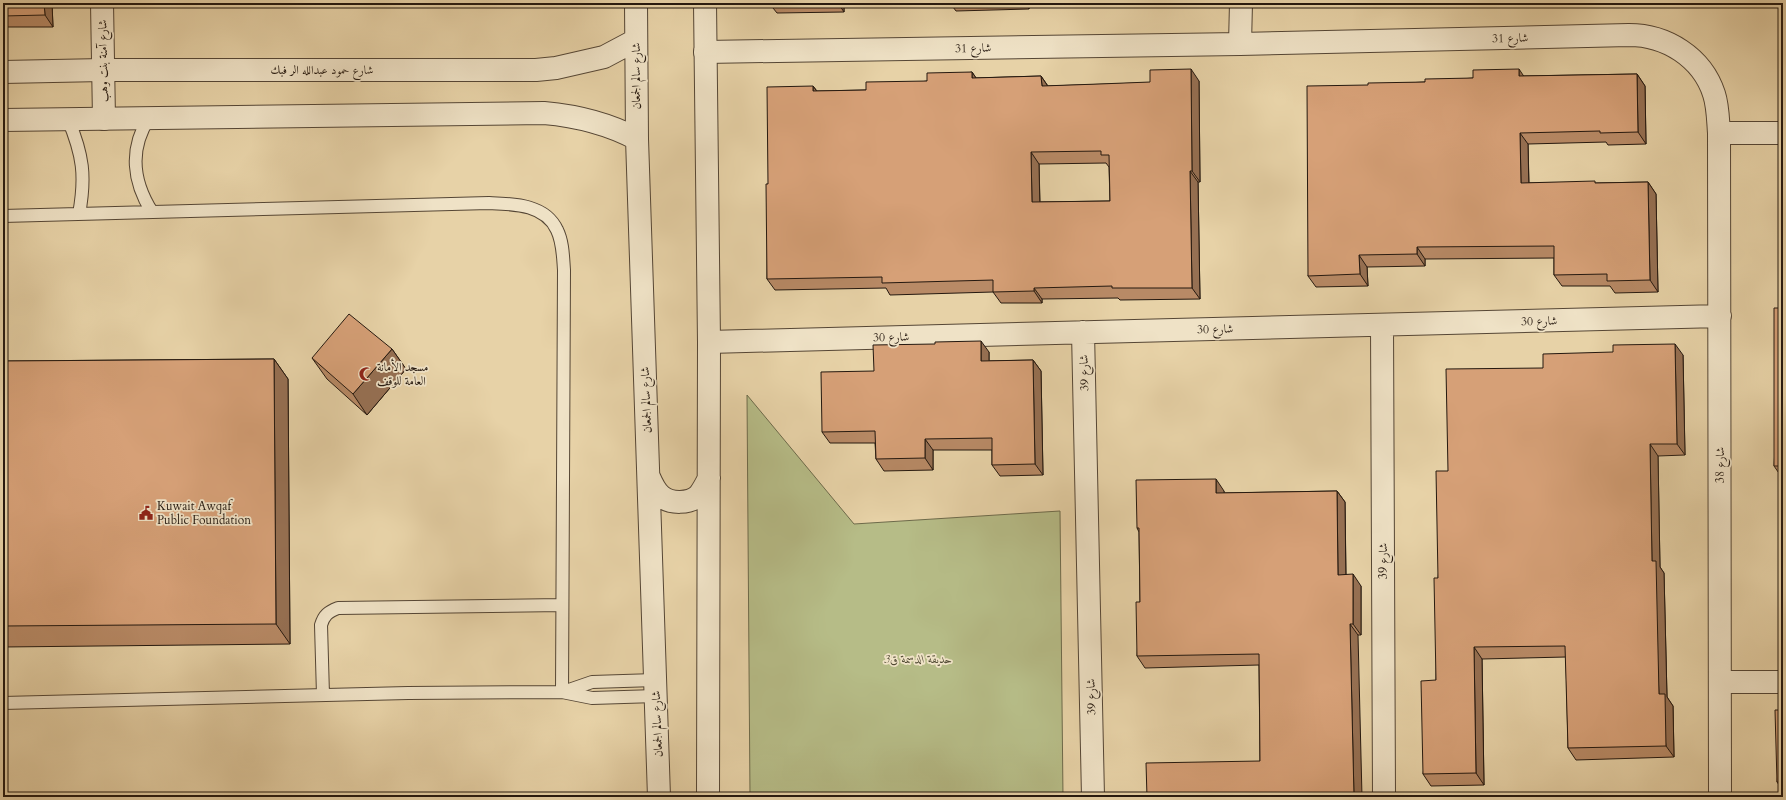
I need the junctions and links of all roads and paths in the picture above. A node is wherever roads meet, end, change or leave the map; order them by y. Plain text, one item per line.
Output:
1 (102, 3) edge
2 (636, 3) edge
3 (705, 3) edge
4 (1241, 3) edge
5 (636, 40) junction
6 (1240, 44) junction
7 (705, 52) junction
8 (104, 70) junction
9 (3, 72) edge
10 (149, 118) junction
11 (68, 119) junction
12 (104, 119) junction
13 (3, 120) edge
14 (1719, 133) junction
15 (1783, 133) edge
16 (637, 139) junction
17 (152, 212) junction
18 (79, 214) junction
19 (3, 216) edge
20 (1720, 316) junction
21 (1382, 325) junction
22 (1083, 332) junction
23 (709, 342) junction
24 (649, 477) junction
25 (709, 478) junction
26 (562, 604) junction
27 (1721, 682) junction
28 (1783, 682) edge
29 (655, 688) junction
30 (562, 692) junction
31 (323, 695) junction
32 (3, 703) edge
33 (659, 797) edge
34 (708, 797) edge
35 (1093, 797) edge
36 (1384, 797) edge
37 (1720, 797) edge

1 - 8 street, شارع آمنة بنت وهب
2 - 5 street, شارع سالم الجمعان
3 - 7 street
4 - 6 street
5 - 8 street, شارع حمود عبدالله الر فبك
5 - 16 street, شارع سالم الجمعان
6 - 7 street, شارع 31
6 - 14 street, شارع 31
7 - 23 street
8 - 9 street, شارع حمود عبدالله الر فبك
8 - 12 street, شارع آمنة بنت وهب
10 - 12 street
10 - 16 street
10 - 17 lane
11 - 12 street
11 - 13 street
11 - 18 lane
14 - 15 street
14 - 20 street, شارع 38
16 - 24 street, شارع سالم الجمعان
17 - 18 lane
17 - 26 lane
18 - 19 lane
20 - 21 street, شارع 30
20 - 27 street, شارع 38
21 - 22 street, شارع 30
21 - 36 street, شارع 39
22 - 23 street, شارع 30
22 - 35 street, شارع 39
23 - 25 street
24 - 25 street
24 - 29 street, شارع سالم الجمعان
25 - 34 street
26 - 30 lane
26 - 31 lane
27 - 28 street
27 - 37 street, شارع 38
29 - 30 lane
29 - 30 lane
29 - 33 street, شارع سالم الجمعان
30 - 31 lane
31 - 32 lane

